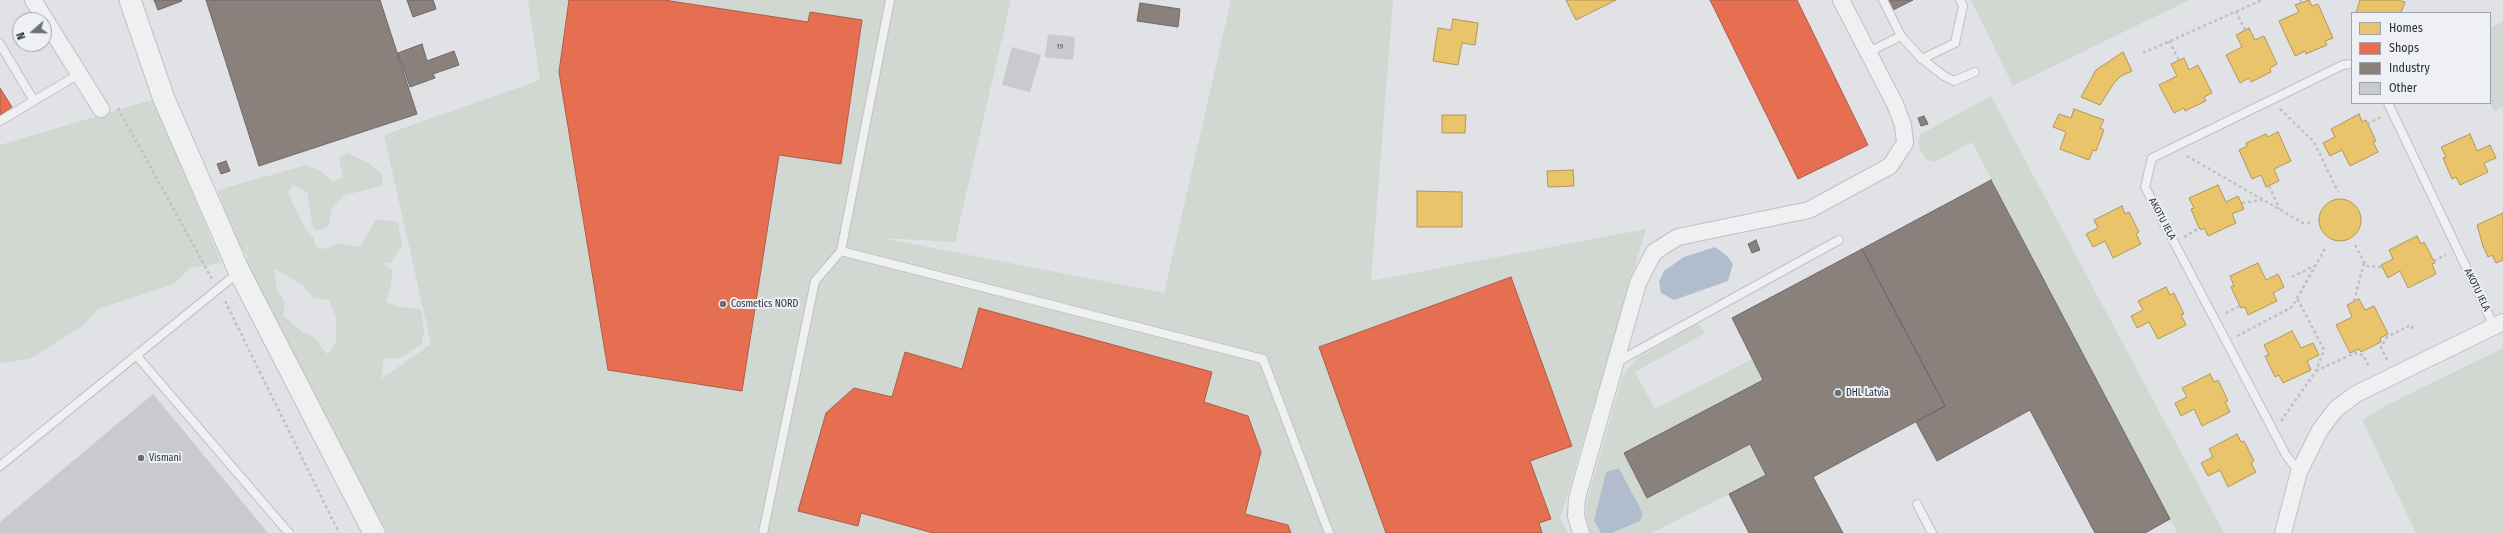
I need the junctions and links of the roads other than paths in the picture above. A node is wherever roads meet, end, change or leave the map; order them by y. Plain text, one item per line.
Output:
1 (33, 0) edge
2 (130, 0) edge
3 (890, 0) edge
4 (1841, 0) edge
5 (1883, 0) edge
6 (1960, 0) edge
7 (1901, 36) junction
8 (0, 44) edge
9 (1867, 53) junction
10 (1922, 59) junction
11 (2351, 64) edge
12 (1975, 72) dead end
13 (79, 74) junction
14 (34, 101) junction
15 (108, 104) road end
16 (2389, 104) edge
17 (0, 122) edge
18 (1839, 240) dead end
19 (841, 251) junction
20 (239, 271) junction
21 (2499, 324) edge
22 (136, 354) junction
23 (1616, 362) junction
24 (0, 466) edge
25 (2299, 472) junction
26 (1917, 504) dead end
27 (288, 533) edge
28 (374, 533) edge
29 (763, 533) edge
30 (1329, 533) edge
31 (1581, 533) edge
32 (1932, 533) edge
33 (2283, 533) edge

1 - 13 street
2 - 20 street
3 - 19 lane
4 - 9 street
5 - 7 lane
6 - 10 lane
7 - 9 lane
7 - 10 lane
8 - 14 lane
9 - 23 street
10 - 12 lane
11 - 25 lane, AKOTU IELA
13 - 14 lane
13 - 15 street
14 - 17 lane
16 - 21 lane, AKOTU IELA
18 - 23 lane
19 - 29 lane
19 - 30 lane
20 - 22 lane
20 - 28 street
21 - 25 street
22 - 24 lane
22 - 27 lane
23 - 31 street
25 - 33 street
26 - 32 lane

